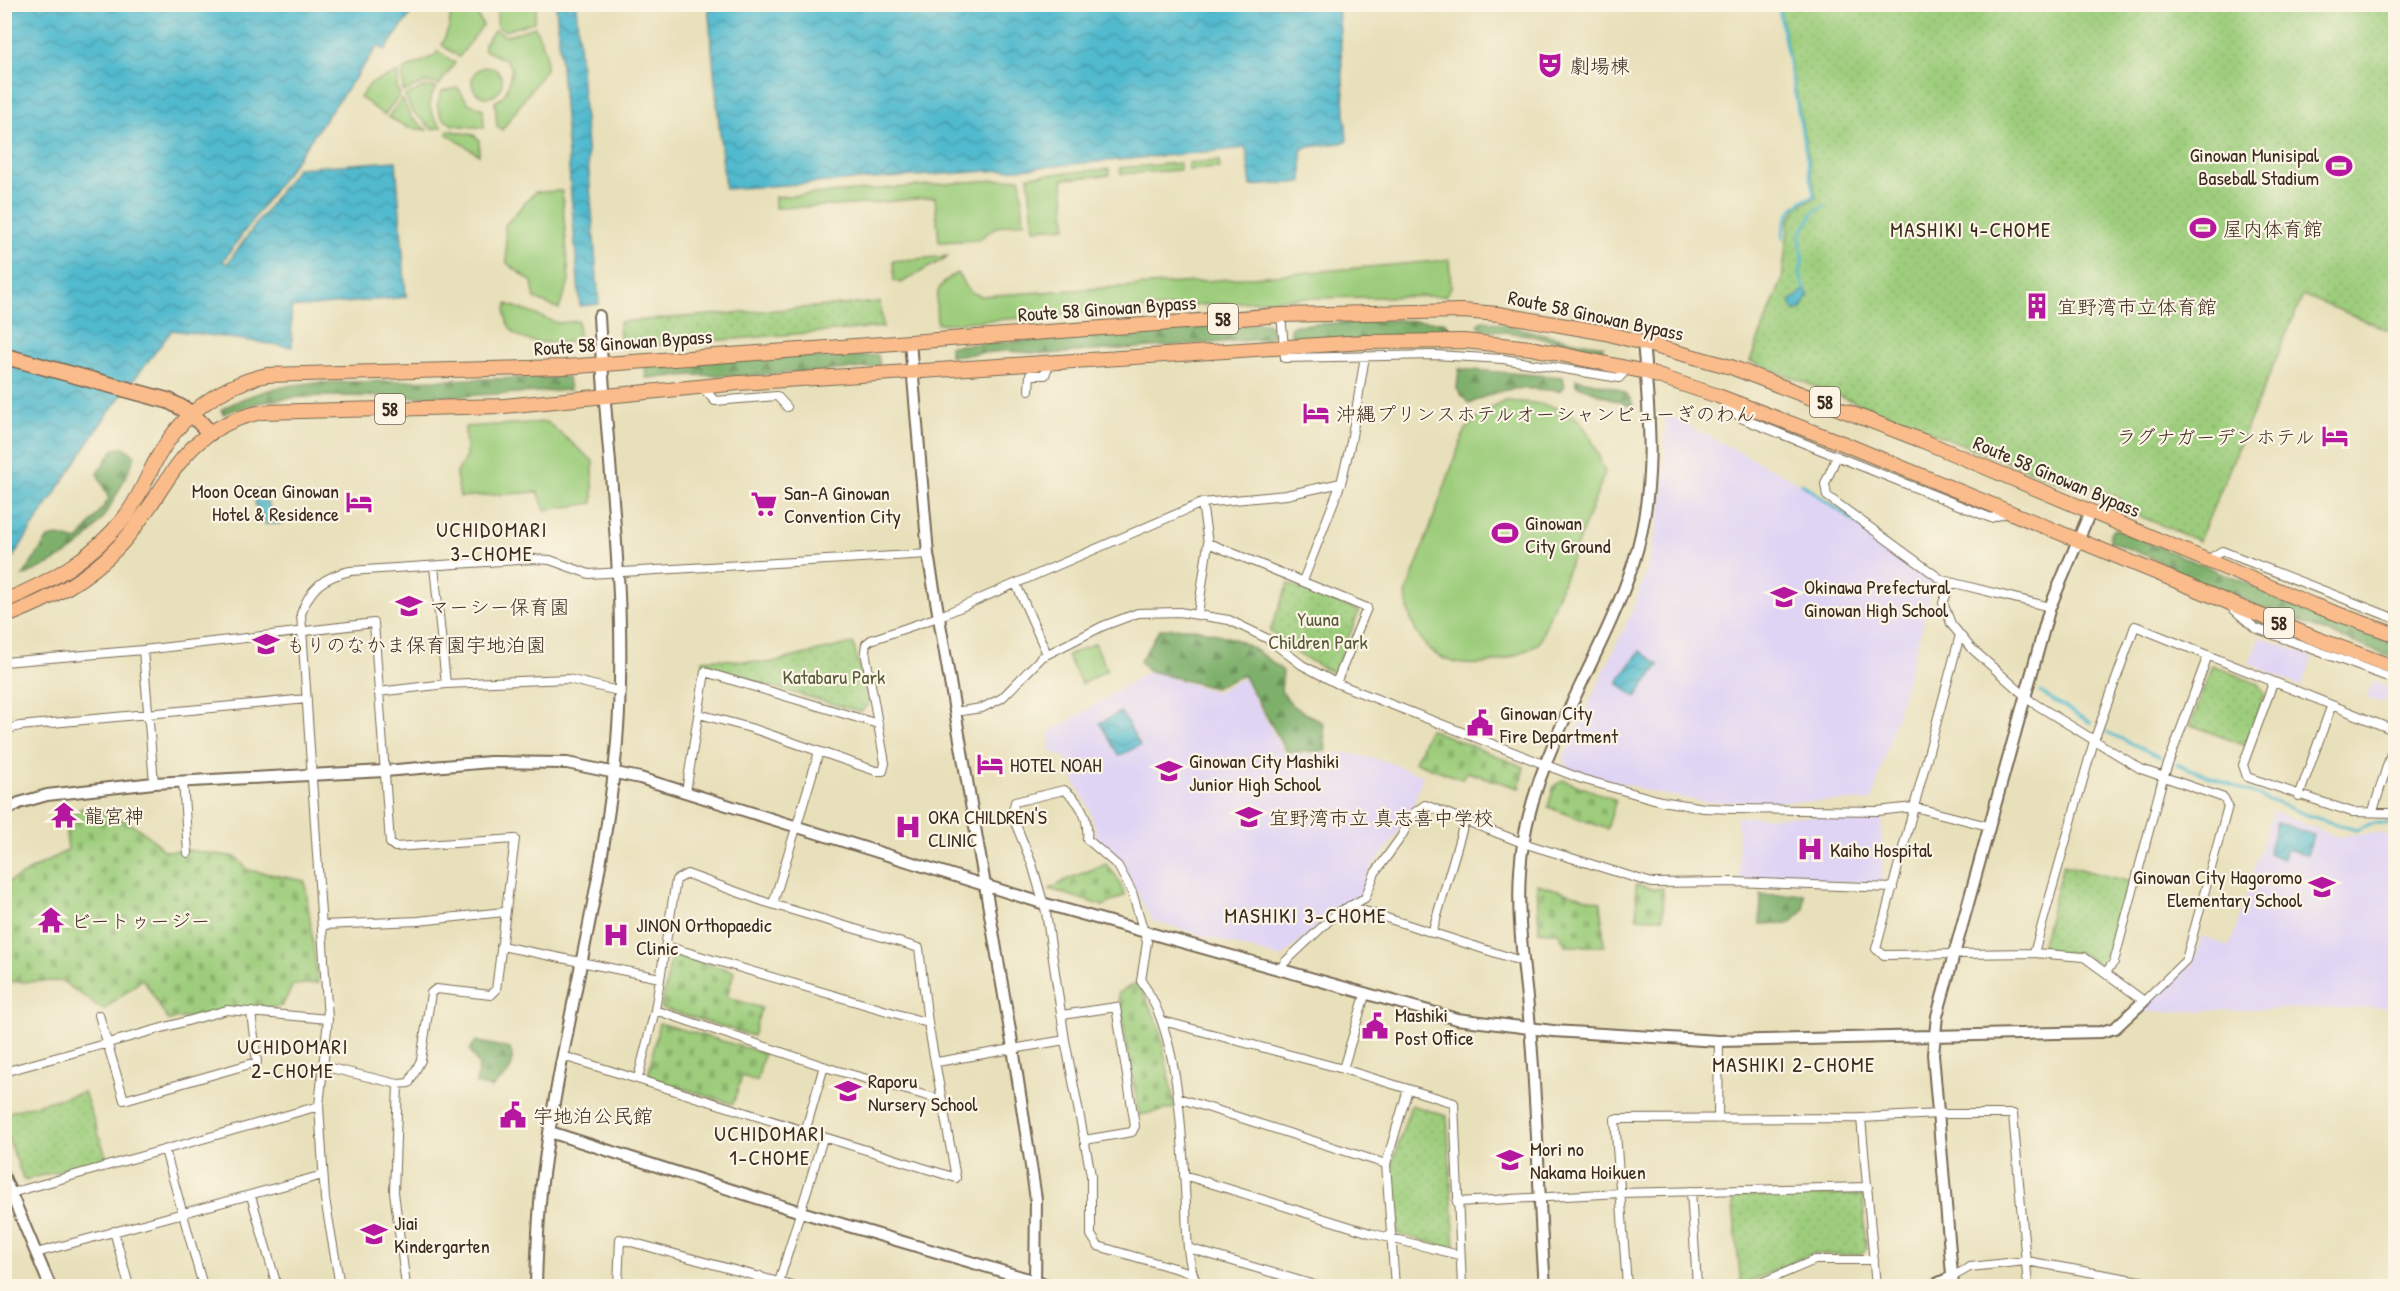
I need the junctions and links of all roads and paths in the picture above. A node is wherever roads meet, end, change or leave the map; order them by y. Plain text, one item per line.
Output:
1 (1281, 315) junction
2 (599, 316) dead end
3 (910, 342) junction
4 (1643, 342) junction
5 (1283, 346) junction
6 (4, 356) edge
7 (1365, 356) junction
8 (1050, 362) junction
9 (601, 364) junction
10 (1628, 368) junction
11 (913, 372) junction
12 (1646, 372) junction
13 (701, 386) junction
14 (1029, 390) dead end
15 (604, 396) junction
16 (1718, 396) junction
17 (787, 407) dead end
18 (191, 413) junction
19 (210, 433) junction
20 (1837, 456) junction
21 (1341, 483) junction
22 (1202, 503) junction
23 (2011, 512) junction
24 (2090, 512) junction
25 (2078, 540) junction
26 (1208, 543) junction
27 (928, 554) junction
28 (2207, 560) junction
29 (434, 566) junction
30 (616, 571) junction
31 (1303, 581) junction
32 (1016, 584) junction
33 (1951, 584) junction
34 (2222, 600) junction
35 (4, 601) edge
36 (2050, 607) junction
37 (1198, 614) junction
38 (4, 617) edge
39 (938, 617) junction
40 (2396, 619) edge
41 (304, 630) junction
42 (1959, 634) junction
43 (2396, 635) edge
44 (143, 650) junction
45 (1047, 654) junction
46 (2208, 656) junction
47 (4, 662) edge
48 (2396, 668) edge
49 (2396, 680) edge
50 (2273, 682) junction
51 (1336, 683) junction
52 (446, 684) junction
53 (618, 691) junction
54 (378, 692) junction
55 (2024, 696) junction
56 (308, 699) junction
57 (2331, 707) junction
58 (954, 712) junction
59 (147, 714) junction
60 (699, 714) junction
61 (878, 724) junction
62 (4, 730) edge
63 (2396, 731) edge
64 (2396, 737) edge
65 (2094, 741) junction
66 (819, 752) junction
67 (1544, 765) junction
68 (385, 771) junction
69 (614, 771) junction
70 (313, 775) junction
71 (2163, 778) junction
72 (183, 781) junction
73 (154, 783) junction
74 (686, 792) junction
75 (2298, 796) junction
76 (1914, 807) junction
77 (2373, 811) junction
78 (4, 812) edge
79 (2396, 813) edge
80 (1465, 820) junction
81 (1988, 826) junction
82 (796, 828) junction
83 (1523, 843) junction
84 (188, 852) dead end
85 (984, 883) junction
86 (1893, 888) junction
87 (1042, 903) junction
88 (773, 904) junction
89 (1349, 906) junction
90 (504, 912) junction
91 (323, 925) junction
92 (1145, 933) junction
93 (1432, 933) junction
94 (501, 946) junction
95 (666, 946) junction
96 (2034, 953) junction
97 (1954, 955) junction
98 (580, 961) junction
99 (1524, 962) junction
100 (1280, 969) junction
101 (2106, 972) junction
102 (660, 978) junction
103 (1365, 995) junction
104 (2144, 1002) junction
105 (655, 1010) junction
106 (251, 1012) junction
107 (99, 1015) dead end
108 (1062, 1015) junction
109 (328, 1019) junction
110 (1163, 1021) junction
111 (928, 1023) junction
112 (1530, 1028) junction
113 (1934, 1034) junction
114 (1065, 1040) junction
115 (1719, 1041) junction
116 (107, 1043) junction
117 (1013, 1048) junction
118 (563, 1056) junction
119 (937, 1062) junction
120 (322, 1066) junction
121 (824, 1066) junction
122 (1343, 1069) junction
123 (4, 1072) edge
124 (638, 1078) junction
125 (398, 1084) junction
126 (1408, 1089) junction
127 (1178, 1098) junction
128 (942, 1100) junction
129 (319, 1106) junction
130 (1938, 1114) junction
131 (1861, 1118) junction
132 (1718, 1119) junction
133 (550, 1132) junction
134 (805, 1132) junction
135 (823, 1138) junction
136 (1084, 1140) junction
137 (165, 1150) junction
138 (1386, 1164) junction
139 (323, 1175) junction
140 (1184, 1175) junction
141 (4, 1177) edge
142 (1868, 1187) junction
143 (1690, 1191) junction
144 (1620, 1193) junction
145 (7, 1194) edge
146 (251, 1196) junction
147 (1538, 1199) junction
148 (1457, 1202) junction
149 (801, 1212) junction
150 (183, 1214) junction
151 (114, 1232) junction
152 (1391, 1238) junction
153 (1188, 1248) junction
154 (36, 1253) junction
155 (1459, 1255) junction
156 (1874, 1260) junction
157 (2026, 1261) junction
158 (1191, 1273) junction
159 (760, 1276) junction
160 (779, 1282) junction
161 (1952, 1282) edge
162 (1035, 1284) edge
163 (2143, 1285) edge
164 (50, 1287) edge
165 (129, 1287) edge
166 (203, 1287) edge
167 (277, 1287) edge
168 (340, 1287) edge
169 (406, 1287) edge
170 (536, 1287) edge
171 (618, 1287) edge
172 (756, 1287) edge
173 (793, 1287) edge
174 (1052, 1287) edge
175 (1198, 1287) edge
176 (1318, 1287) edge
177 (1395, 1287) edge
178 (1462, 1287) edge
179 (1545, 1287) edge
180 (1627, 1287) edge
181 (1697, 1287) edge
182 (1754, 1287) edge
183 (1876, 1287) edge
184 (1932, 1287) edge
185 (2028, 1287) edge
186 (2169, 1287) edge

1 - 3 highway, Route 58 Ginowan Bypass / 58
1 - 4 highway, Route 58 Ginowan Bypass / 58
1 - 5 street
2 - 9 street
3 - 9 highway, Route 58 Ginowan Bypass / 58
3 - 11 street
4 - 12 street
4 - 24 highway, Route 58 Ginowan Bypass / 58
5 - 7 street
5 - 8 highway, 58
5 - 10 highway, 58
6 - 18 highway
7 - 10 street
7 - 21 street
8 - 11 highway, 58
8 - 14 street
9 - 15 street
9 - 18 highway, Route 58 Ginowan Bypass / 58
10 - 12 highway, 58
11 - 13 highway, 58
11 - 27 street
12 - 16 highway, 58
12 - 67 street
13 - 15 highway, 58
13 - 17 street
15 - 19 highway, 58
15 - 30 street
16 - 20 street
16 - 23 highway, 58
18 - 19 highway
18 - 35 highway, Route 58 Ginowan Bypass / 58
19 - 38 highway, 58
20 - 23 street
20 - 33 street
21 - 22 street
21 - 31 street
22 - 26 street
22 - 32 street
23 - 25 highway, 58
24 - 25 street
24 - 28 highway, Route 58 Ginowan Bypass / 58
25 - 34 highway, 58
25 - 36 street
26 - 31 street
26 - 37 street
27 - 30 street
27 - 39 street
28 - 40 street
28 - 43 highway, Route 58 Ginowan Bypass / 58
29 - 30 street
29 - 41 street
29 - 52 street
30 - 53 street
31 - 51 street
32 - 39 street
32 - 45 street
33 - 36 street
33 - 42 street
34 - 48 highway, 58
34 - 49 street
36 - 55 street
37 - 45 street
37 - 51 street
39 - 58 street
39 - 61 street
41 - 44 street
41 - 54 street
41 - 56 street
42 - 55 street
42 - 76 street
44 - 47 street
44 - 59 street
45 - 58 street
46 - 50 street
46 - 65 street
46 - 71 street
50 - 57 street
50 - 75 street
51 - 67 street
52 - 53 street
52 - 54 street
53 - 69 street
54 - 68 street
55 - 65 street
55 - 81 street
56 - 59 street
56 - 70 street
57 - 63 street
57 - 75 street
58 - 85 street
59 - 62 street
59 - 73 street
60 - 61 street
60 - 66 street
60 - 74 street
61 - 66 street
64 - 77 street
65 - 71 street
65 - 96 street
66 - 82 street
67 - 76 street
67 - 83 street
68 - 69 street
68 - 70 street
68 - 90 street
69 - 74 street
69 - 98 street
70 - 72 street
70 - 91 street
71 - 101 street
71 - 104 street
72 - 73 street
72 - 84 street
73 - 78 street
74 - 82 street
75 - 77 street
76 - 81 street
76 - 86 street
77 - 79 street
80 - 83 street
80 - 89 street
80 - 93 street
81 - 97 street
82 - 85 street
82 - 88 street
83 - 86 street
83 - 99 street
85 - 87 street
85 - 117 street
86 - 97 street
87 - 92 street
87 - 92 street
87 - 108 street
88 - 95 street
88 - 111 street
89 - 93 street
89 - 100 street
90 - 91 street
90 - 94 street
91 - 109 street
92 - 100 street
92 - 110 street
93 - 99 street
94 - 98 street
94 - 125 street
95 - 102 street
95 - 111 street
96 - 97 street
96 - 101 street
97 - 113 street
98 - 102 street
98 - 118 street
99 - 112 street
100 - 103 street
101 - 104 street
102 - 105 street
103 - 112 street
103 - 122 street
104 - 113 street
105 - 121 street
105 - 124 street
106 - 109 street
106 - 116 street
106 - 116 street
107 - 116 street
108 - 114 street
108 - 136 street
109 - 120 street
110 - 122 street
110 - 127 street
111 - 119 street
112 - 115 street
112 - 147 street
113 - 115 street
113 - 130 street
114 - 117 street
114 - 136 street
115 - 132 street
116 - 123 street
117 - 119 street
117 - 162 street
118 - 124 street
118 - 133 street
119 - 128 street
120 - 125 street
120 - 129 street
121 - 128 street
121 - 134 street
122 - 126 street
124 - 134 street
125 - 169 street
126 - 138 street
126 - 148 street
127 - 138 street
127 - 140 street
128 - 135 street
129 - 137 street
129 - 139 street
130 - 131 street
130 - 157 street
130 - 161 street
131 - 132 street
131 - 142 street
132 - 144 street
133 - 149 street
133 - 170 street
134 - 135 street
135 - 149 street
136 - 158 street
137 - 145 street
137 - 150 street
138 - 152 street
139 - 146 street
139 - 168 street
140 - 152 street
140 - 153 street
141 - 145 street
142 - 143 street
142 - 156 street
143 - 144 street
143 - 181 street
144 - 147 street
144 - 180 street
145 - 154 street
146 - 150 street
146 - 167 street
147 - 148 street
147 - 179 street
148 - 155 street
149 - 160 street
149 - 162 street
150 - 151 street
150 - 166 street
151 - 154 street
151 - 165 street
152 - 155 street
152 - 177 street
153 - 158 street
153 - 176 street
154 - 164 street
155 - 178 street
156 - 182 street
156 - 183 street
157 - 161 street
157 - 163 street
157 - 185 street
158 - 175 street
159 - 160 street
159 - 171 street
159 - 172 street
160 - 173 street
161 - 184 street
162 - 174 street
163 - 186 street

